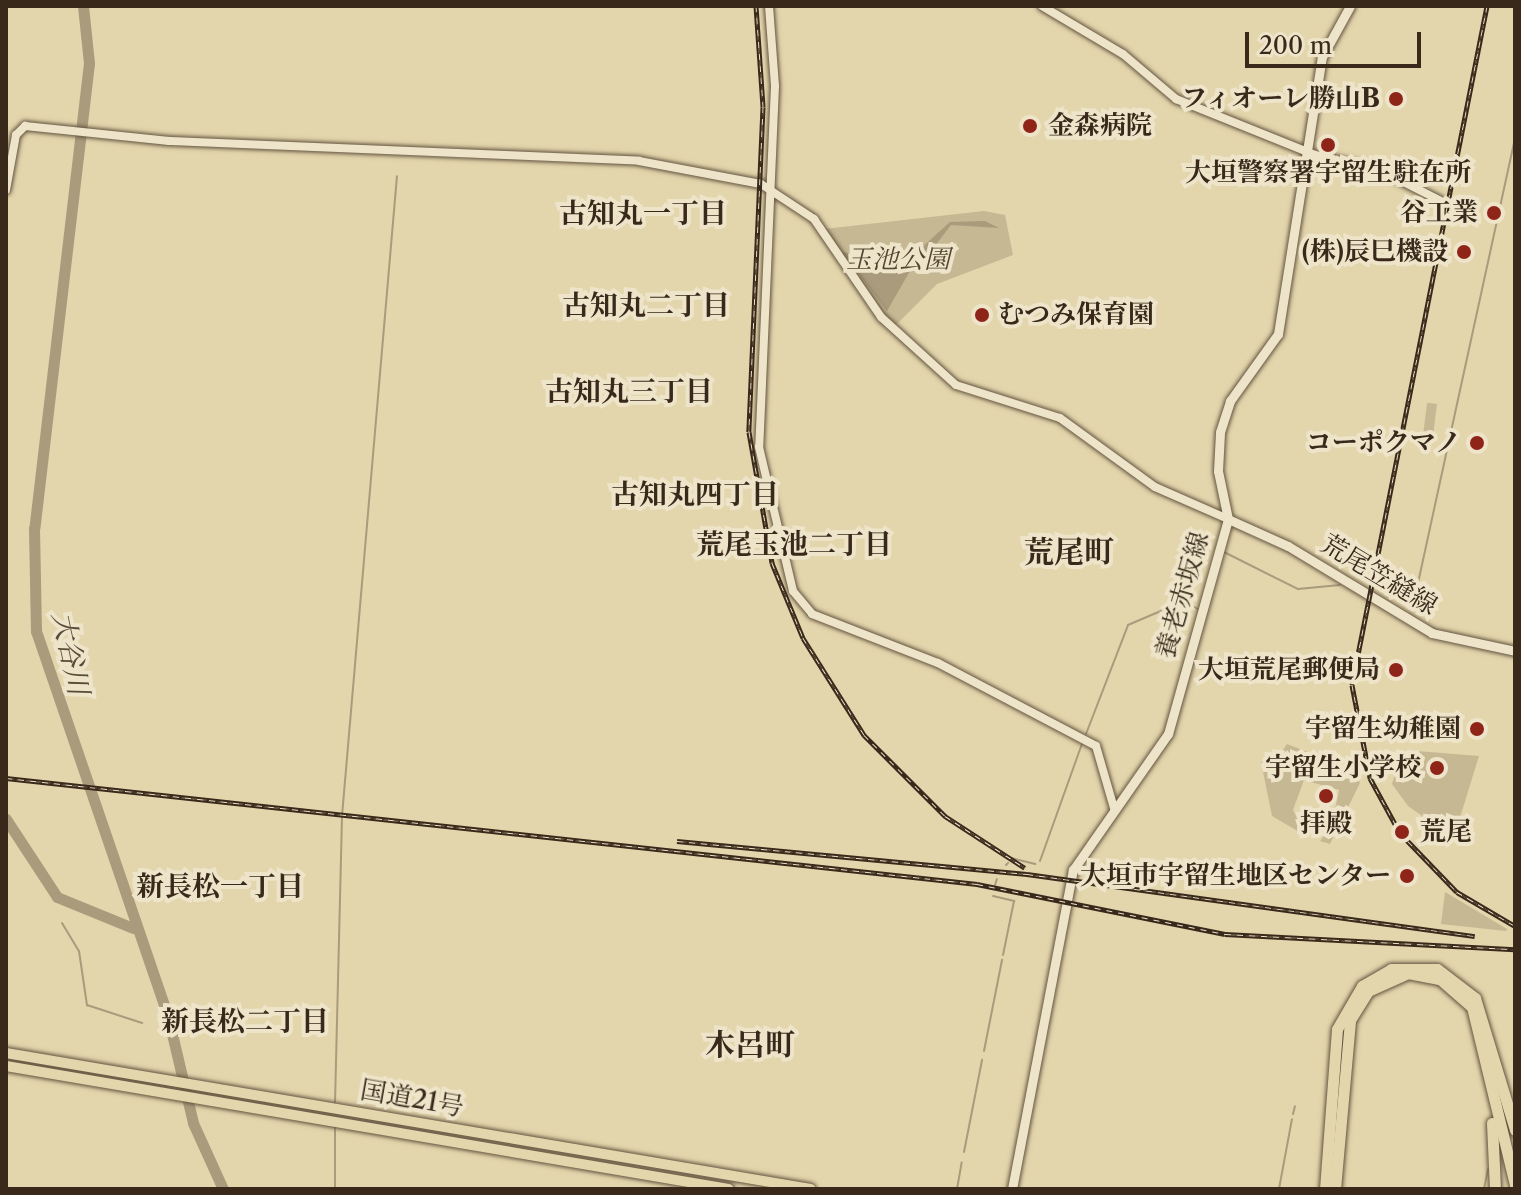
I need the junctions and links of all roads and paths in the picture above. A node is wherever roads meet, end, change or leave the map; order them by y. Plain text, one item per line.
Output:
1 (769, 6) edge
2 (1042, 6) edge
3 (1350, 6) edge
4 (1307, 152) junction
5 (773, 189) junction
6 (6, 190) edge
7 (1441, 201) dead end
8 (1228, 519) junction
9 (1515, 651) edge
10 (1114, 808) junction
11 (1490, 1048) junction
12 (6, 1053) edge
13 (6, 1066) edge
14 (1505, 1128) edge
15 (1515, 1166) edge
16 (1515, 1185) edge
17 (729, 1189) edge
18 (811, 1189) edge
19 (1012, 1189) edge
20 (1325, 1189) edge
21 (1335, 1189) edge
22 (1495, 1189) edge

1 - 5 street
2 - 4 street
3 - 4 main road, 養老赤坂線
4 - 7 street
4 - 8 main road, 養老赤坂線
5 - 6 street
5 - 8 street
5 - 10 street
8 - 9 main road, 荒尾笠縫線
8 - 10 main road, 養老赤坂線
10 - 19 main road, 養老赤坂線
11 - 14 highway
11 - 20 highway
11 - 21 highway
12 - 18 highway, 国道21号
13 - 17 highway, 国道21号
14 - 15 highway
14 - 16 highway
14 - 22 highway

